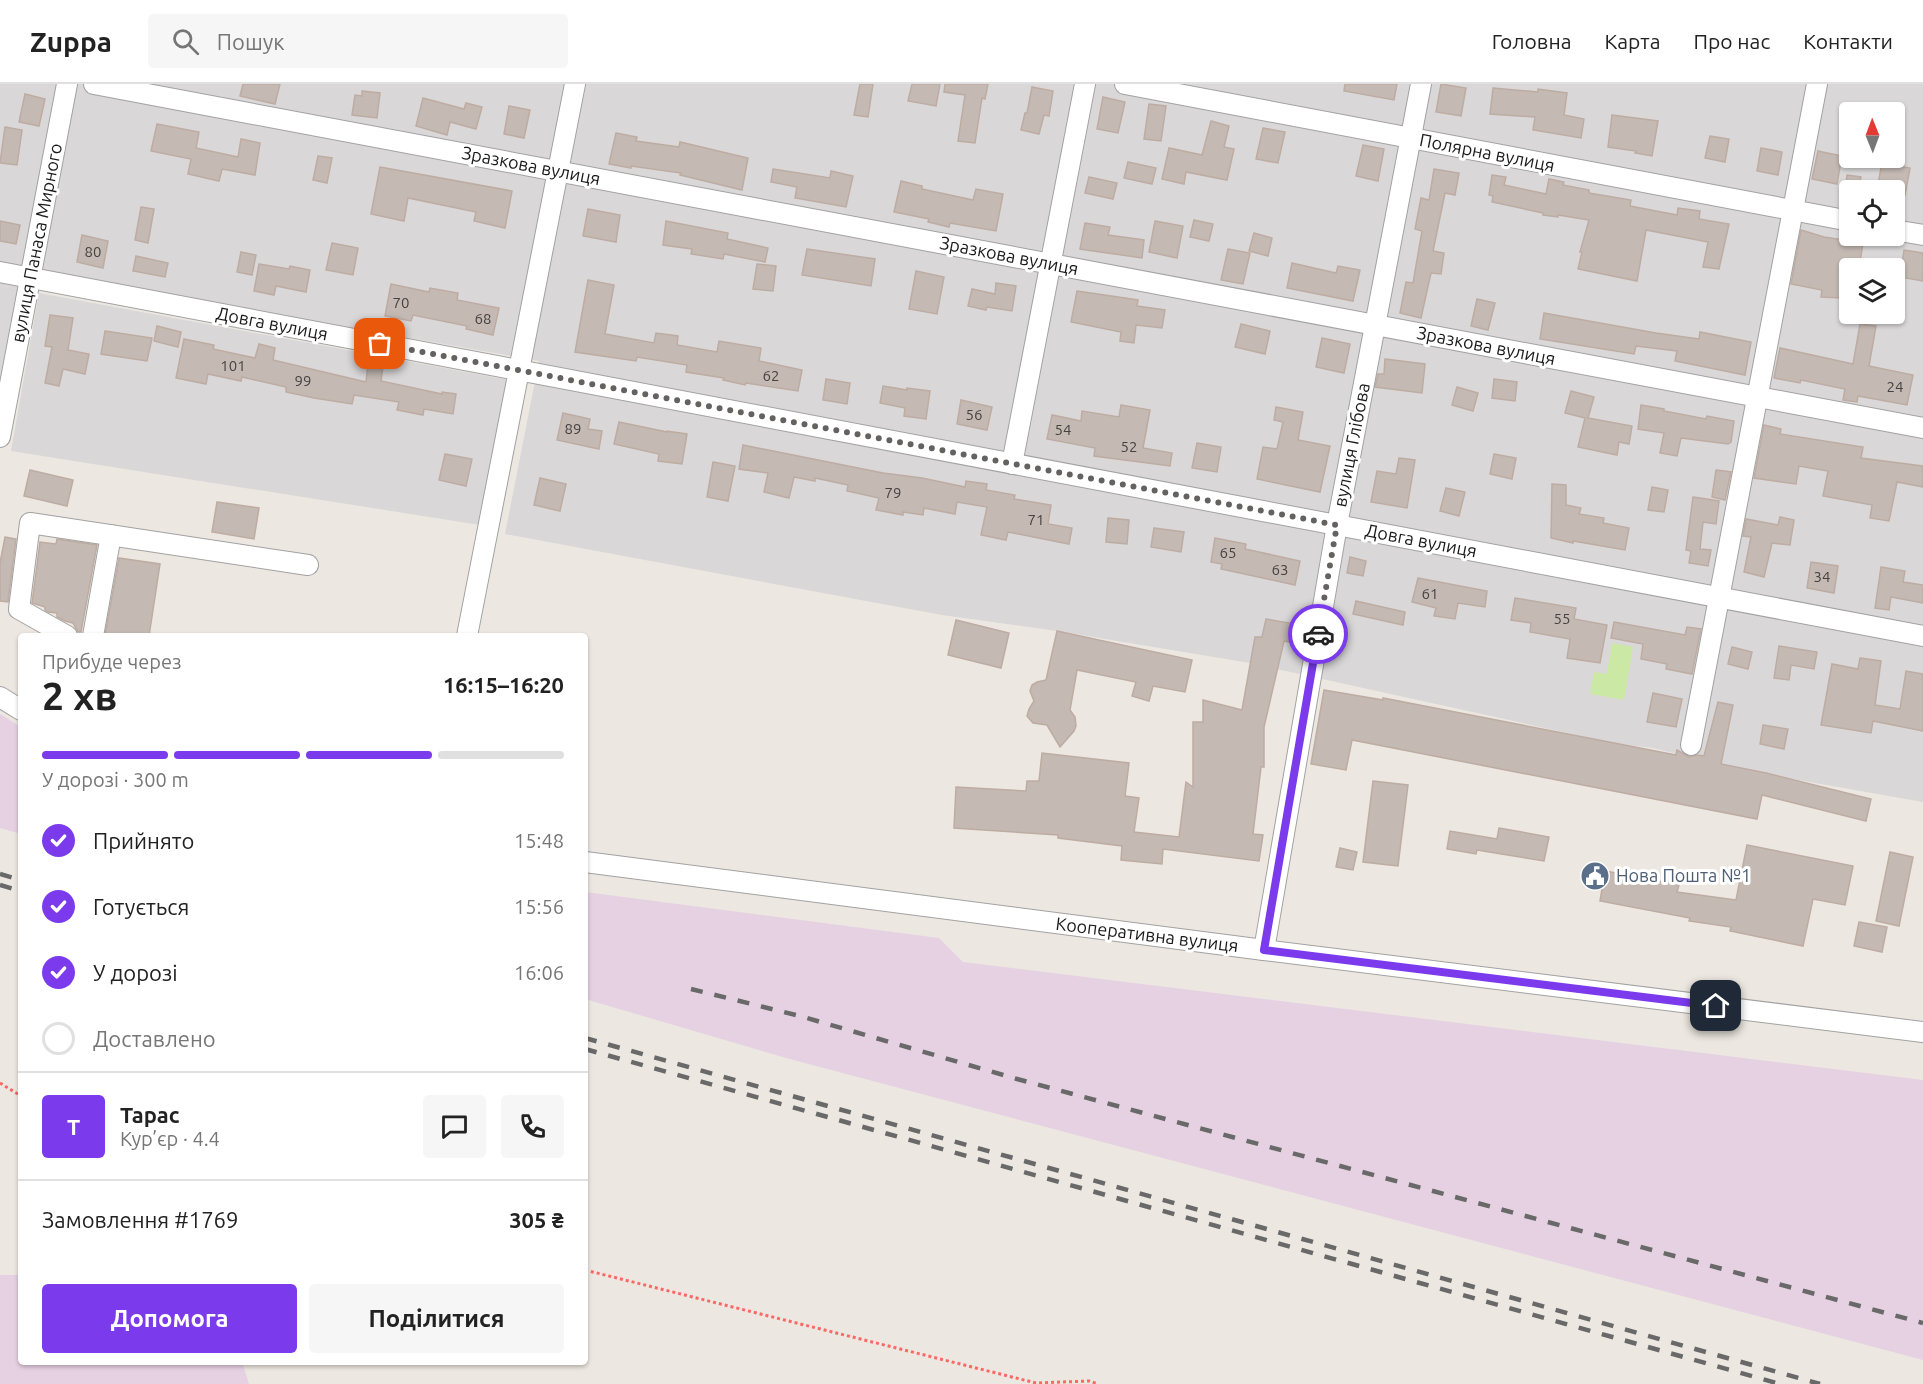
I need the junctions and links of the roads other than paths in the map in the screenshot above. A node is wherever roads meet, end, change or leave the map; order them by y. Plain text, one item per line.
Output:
1 (67, 84) edge
2 (94, 84) edge
3 (575, 84) edge
4 (1085, 84) edge
5 (1125, 84) edge
6 (1421, 84) edge
7 (1817, 84) edge
8 (1411, 138) junction
9 (558, 171) junction
10 (1793, 210) junction
11 (1839, 219) edge
12 (1905, 232) edge
13 (1923, 235) edge
14 (1051, 264) junction
15 (0, 272) edge
16 (30, 278) junction
17 (1375, 325) junction
18 (520, 371) junction
19 (1757, 396) junction
20 (1923, 428) edge
21 (0, 437) edge
22 (1012, 464) junction
23 (1337, 525) junction
24 (111, 535) junction
25 (309, 565) dead end
26 (1719, 598) junction
27 (62, 633) edge
28 (94, 633) edge
29 (468, 633) edge
30 (1923, 636) edge
31 (0, 697) edge
32 (18, 708) edge
33 (1691, 745) dead end
34 (588, 862) edge
35 (1264, 950) junction
36 (1923, 1032) edge

1 - 16 street, вулиця Панаса Мирного
2 - 9 street, Зразкова вулиця
3 - 9 street
4 - 14 street
5 - 8 street, Полярна вулиця
6 - 8 street, вулиця Глібова
7 - 10 street
8 - 10 street, Полярна вулиця
8 - 17 street, вулиця Глібова
9 - 14 street, Зразкова вулиця
9 - 18 street
10 - 11 street, Полярна вулиця
10 - 19 street
12 - 13 street
14 - 17 street, Зразкова вулиця
14 - 22 street
15 - 16 street, Довга вулиця
16 - 18 street, Довга вулиця
16 - 21 street, вулиця Панаса Мирного
17 - 19 street, Зразкова вулиця
17 - 23 street, вулиця Глібова
18 - 22 street, Довга вулиця
18 - 29 street
19 - 20 street, Зразкова вулиця
19 - 26 street
22 - 23 street, Довга вулиця
23 - 26 street, Довга вулиця
23 - 35 street, вулиця Глібова
24 - 25 street
24 - 27 street
24 - 28 street
26 - 30 street, Довга вулиця
26 - 33 street
31 - 32 street
34 - 35 street, Кооперативна вулиця
35 - 36 street, Кооперативна вулиця

